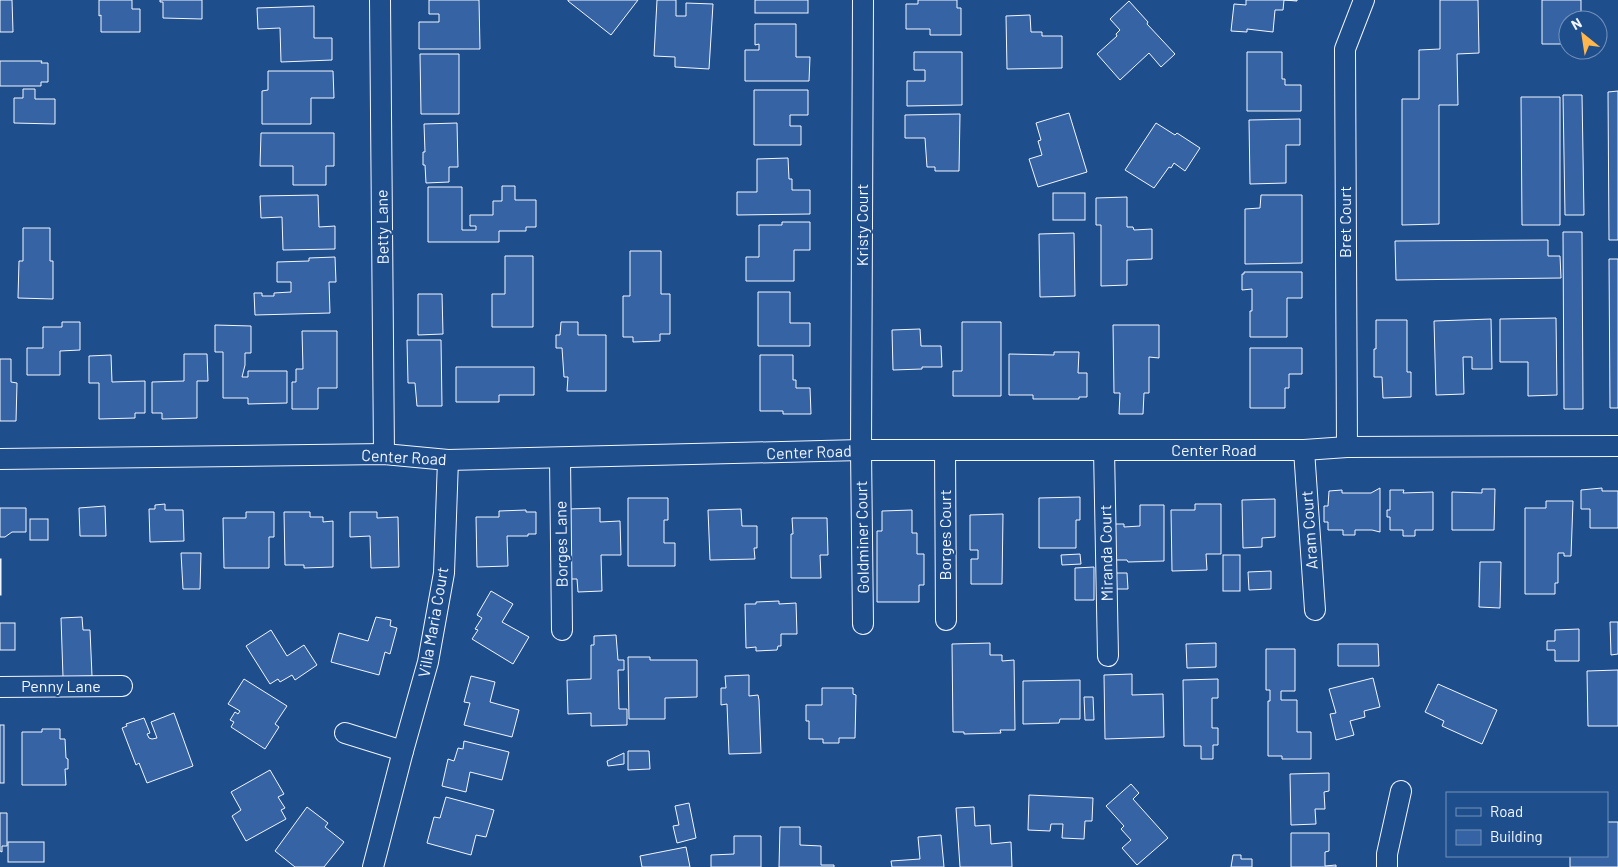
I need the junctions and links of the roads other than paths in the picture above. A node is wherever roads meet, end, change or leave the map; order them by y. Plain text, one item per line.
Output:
1 (380, 0) edge
2 (863, 0) edge
3 (1364, 0) edge
4 (1618, 446) edge
5 (1347, 447) junction
6 (861, 450) junction
7 (945, 450) junction
8 (1104, 450) junction
9 (1304, 450) junction
10 (384, 454) junction
11 (560, 458) junction
12 (0, 460) edge
13 (448, 460) junction
14 (1315, 610) dead end
15 (946, 620) dead end
16 (863, 624) dead end
17 (562, 630) dead end
18 (1108, 656) dead end
19 (122, 686) dead end
20 (0, 687) edge
21 (346, 733) dead end
22 (403, 752) junction
23 (1401, 791) dead end
24 (373, 867) edge
25 (1387, 867) edge

1 - 10 street, Betty Lane
2 - 6 street, Kristy Court
3 - 5 street, Bret Court
4 - 5 street, Center Road
5 - 9 street, Center Road
6 - 7 street, Center Road
6 - 11 street, Center Road
6 - 16 street, Goldminer Court
7 - 8 street, Center Road
7 - 15 street, Borges Court
8 - 9 street, Center Road
8 - 18 street, Miranda Court
9 - 14 street, Aram Court
10 - 12 street, Center Road
10 - 13 street, Center Road
11 - 13 street, Center Road
11 - 17 street, Borges Lane
13 - 22 street, Villa Maria Court
19 - 20 street, Penny Lane
21 - 22 street
22 - 24 street, Villa Maria Court
23 - 25 street

